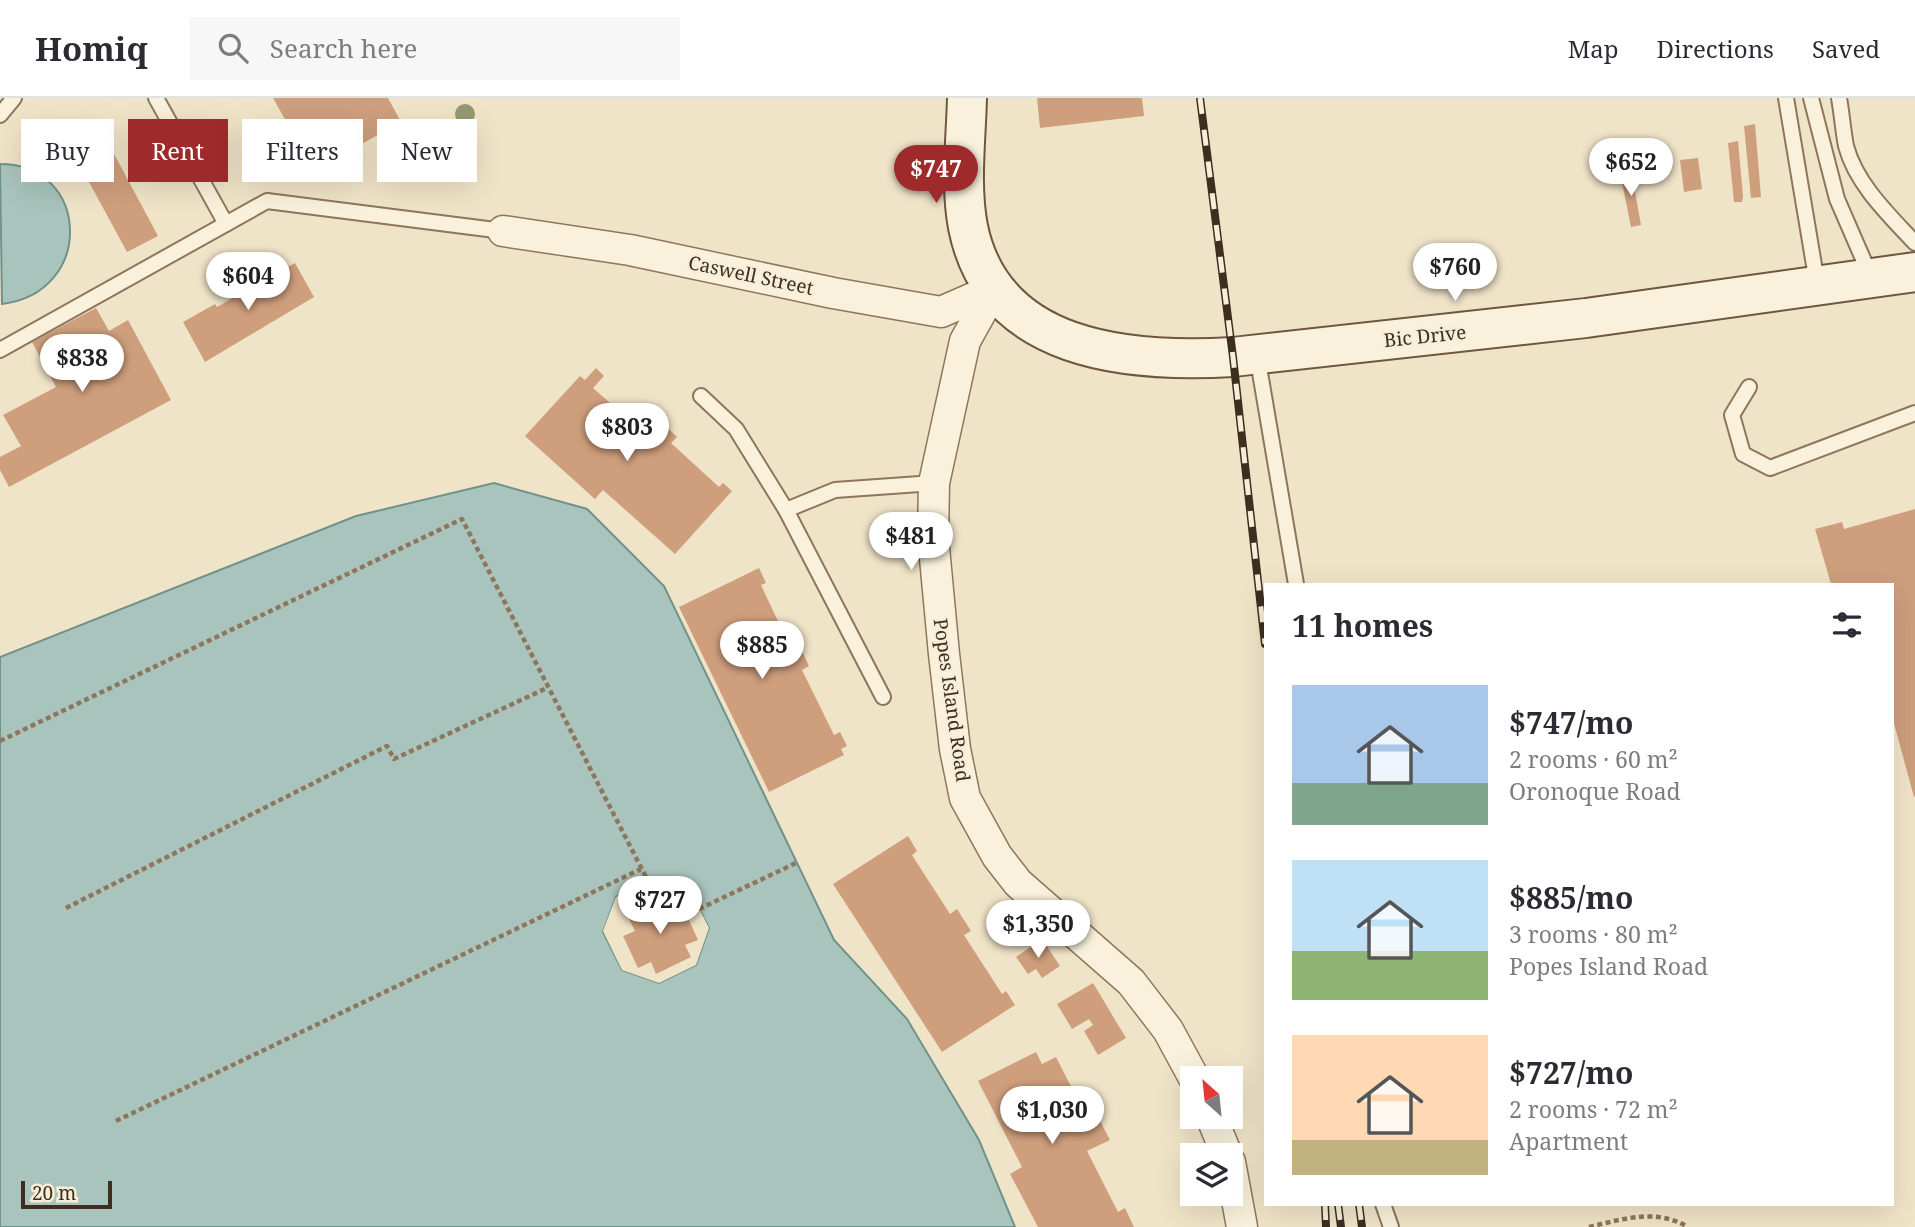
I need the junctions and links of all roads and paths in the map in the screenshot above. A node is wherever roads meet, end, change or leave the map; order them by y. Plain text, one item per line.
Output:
1 (14, 98) edge
2 (156, 98) edge
3 (967, 98) edge
4 (1786, 98) edge
5 (1811, 98) edge
6 (1839, 98) edge
7 (0, 115) edge
8 (226, 223) junction
9 (503, 231) joint
10 (1915, 243) edge
11 (1915, 272) edge
12 (1872, 280) junction
13 (1818, 288) junction
14 (994, 289) junction
15 (0, 350) edge
16 (1257, 354) junction
17 (1749, 387) dead end
18 (701, 396) dead end
19 (1915, 413) edge
20 (934, 483) junction
21 (786, 510) junction
22 (1296, 583) edge
23 (547, 688) junction
24 (884, 697) dead end
25 (0, 741) edge
26 (796, 863) dead end
27 (641, 869) junction
28 (648, 881) dead end
29 (66, 908) dead end
30 (699, 909) dead end
31 (1188, 1066) edge
32 (116, 1121) dead end
33 (1238, 1206) edge
34 (1384, 1206) edge
35 (1242, 1227) edge
36 (1391, 1227) edge
37 (1589, 1227) edge
38 (1688, 1227) edge

1 - 7 lane
2 - 8 lane
3 - 14 street, Bic Drive
4 - 13 lane
5 - 12 lane
6 - 10 lane
8 - 9 lane
8 - 15 lane
9 - 14 street, Caswell Street
11 - 12 street, Bic Drive
12 - 13 street, Bic Drive
13 - 16 street, Bic Drive
14 - 16 street, Bic Drive
14 - 20 street, Popes Island Road
16 - 22 lane
17 - 19 lane
18 - 21 lane
20 - 21 lane
20 - 31 street, Popes Island Road
21 - 24 lane
23 - 25 path
23 - 27 path
23 - 29 path
26 - 30 path
27 - 28 path
27 - 32 path
33 - 35 street
34 - 36 lane
37 - 38 path

